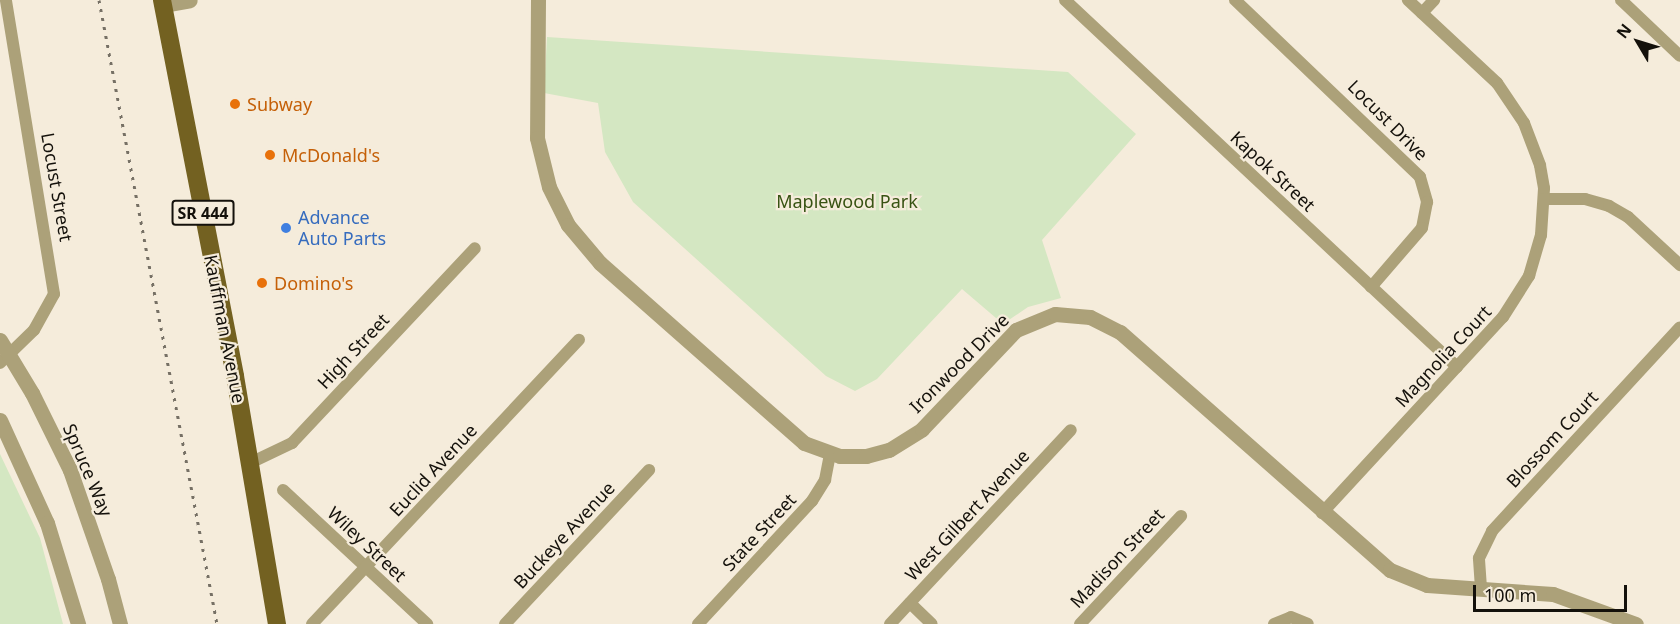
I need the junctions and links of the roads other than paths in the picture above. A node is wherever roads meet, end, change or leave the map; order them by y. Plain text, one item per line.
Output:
1 (6, 0) edge
2 (190, 0) edge
3 (538, 0) edge
4 (1065, 0) edge
5 (1235, 0) edge
6 (1408, 0) edge
7 (1434, 0) edge
8 (1621, 0) edge
9 (162, 2) edge
10 (1422, 13) junction
11 (1680, 56) edge
12 (1545, 200) junction
13 (475, 248) dead end
14 (1680, 265) edge
15 (1371, 287) junction
16 (1680, 327) edge
17 (0, 340) edge
18 (579, 340) dead end
19 (5, 358) edge
20 (1457, 367) junction
21 (0, 420) edge
22 (1071, 430) dead end
23 (830, 454) junction
24 (248, 464) junction
25 (649, 470) dead end
26 (283, 490) dead end
27 (1322, 513) junction
28 (1180, 516) dead end
29 (367, 567) junction
30 (1481, 588) junction
31 (910, 603) junction
32 (78, 624) edge
33 (120, 624) edge
34 (277, 624) edge
35 (312, 624) edge
36 (427, 624) edge
37 (505, 624) edge
38 (698, 624) edge
39 (890, 624) edge
40 (932, 624) edge
41 (1080, 624) edge
42 (1274, 624) edge
43 (1308, 624) edge
44 (1636, 624) edge

1 - 19 street, Locust Street
2 - 9 street
3 - 23 street, Ironwood Drive
4 - 15 street, Kapok Street
5 - 15 street, Locust Drive
6 - 10 street, Magnolia Court
7 - 10 street
8 - 11 street
9 - 24 main road, Kauffman Avenue / SR 444
10 - 12 street, Magnolia Court
12 - 14 street
12 - 20 street, Magnolia Court
13 - 24 street, High Street
15 - 20 street, Kapok Street
16 - 30 street, Blossom Court
17 - 19 street, Spruce Way
18 - 29 street, Euclid Avenue
19 - 33 street, Spruce Way
20 - 27 street, Magnolia Court
21 - 32 street
22 - 31 street, West Gilbert Avenue
23 - 27 street, Ironwood Drive
23 - 38 street, State Street
24 - 34 main road, Kauffman Avenue / SR 444
25 - 37 street, Buckeye Avenue
26 - 29 street, Wiley Street
27 - 30 street, Ironwood Drive
28 - 41 street, Madison Street
29 - 35 street, Euclid Avenue
29 - 36 street, Wiley Street
30 - 44 street, Ironwood Drive
31 - 39 street, West Gilbert Avenue
31 - 40 street
42 - 43 street

